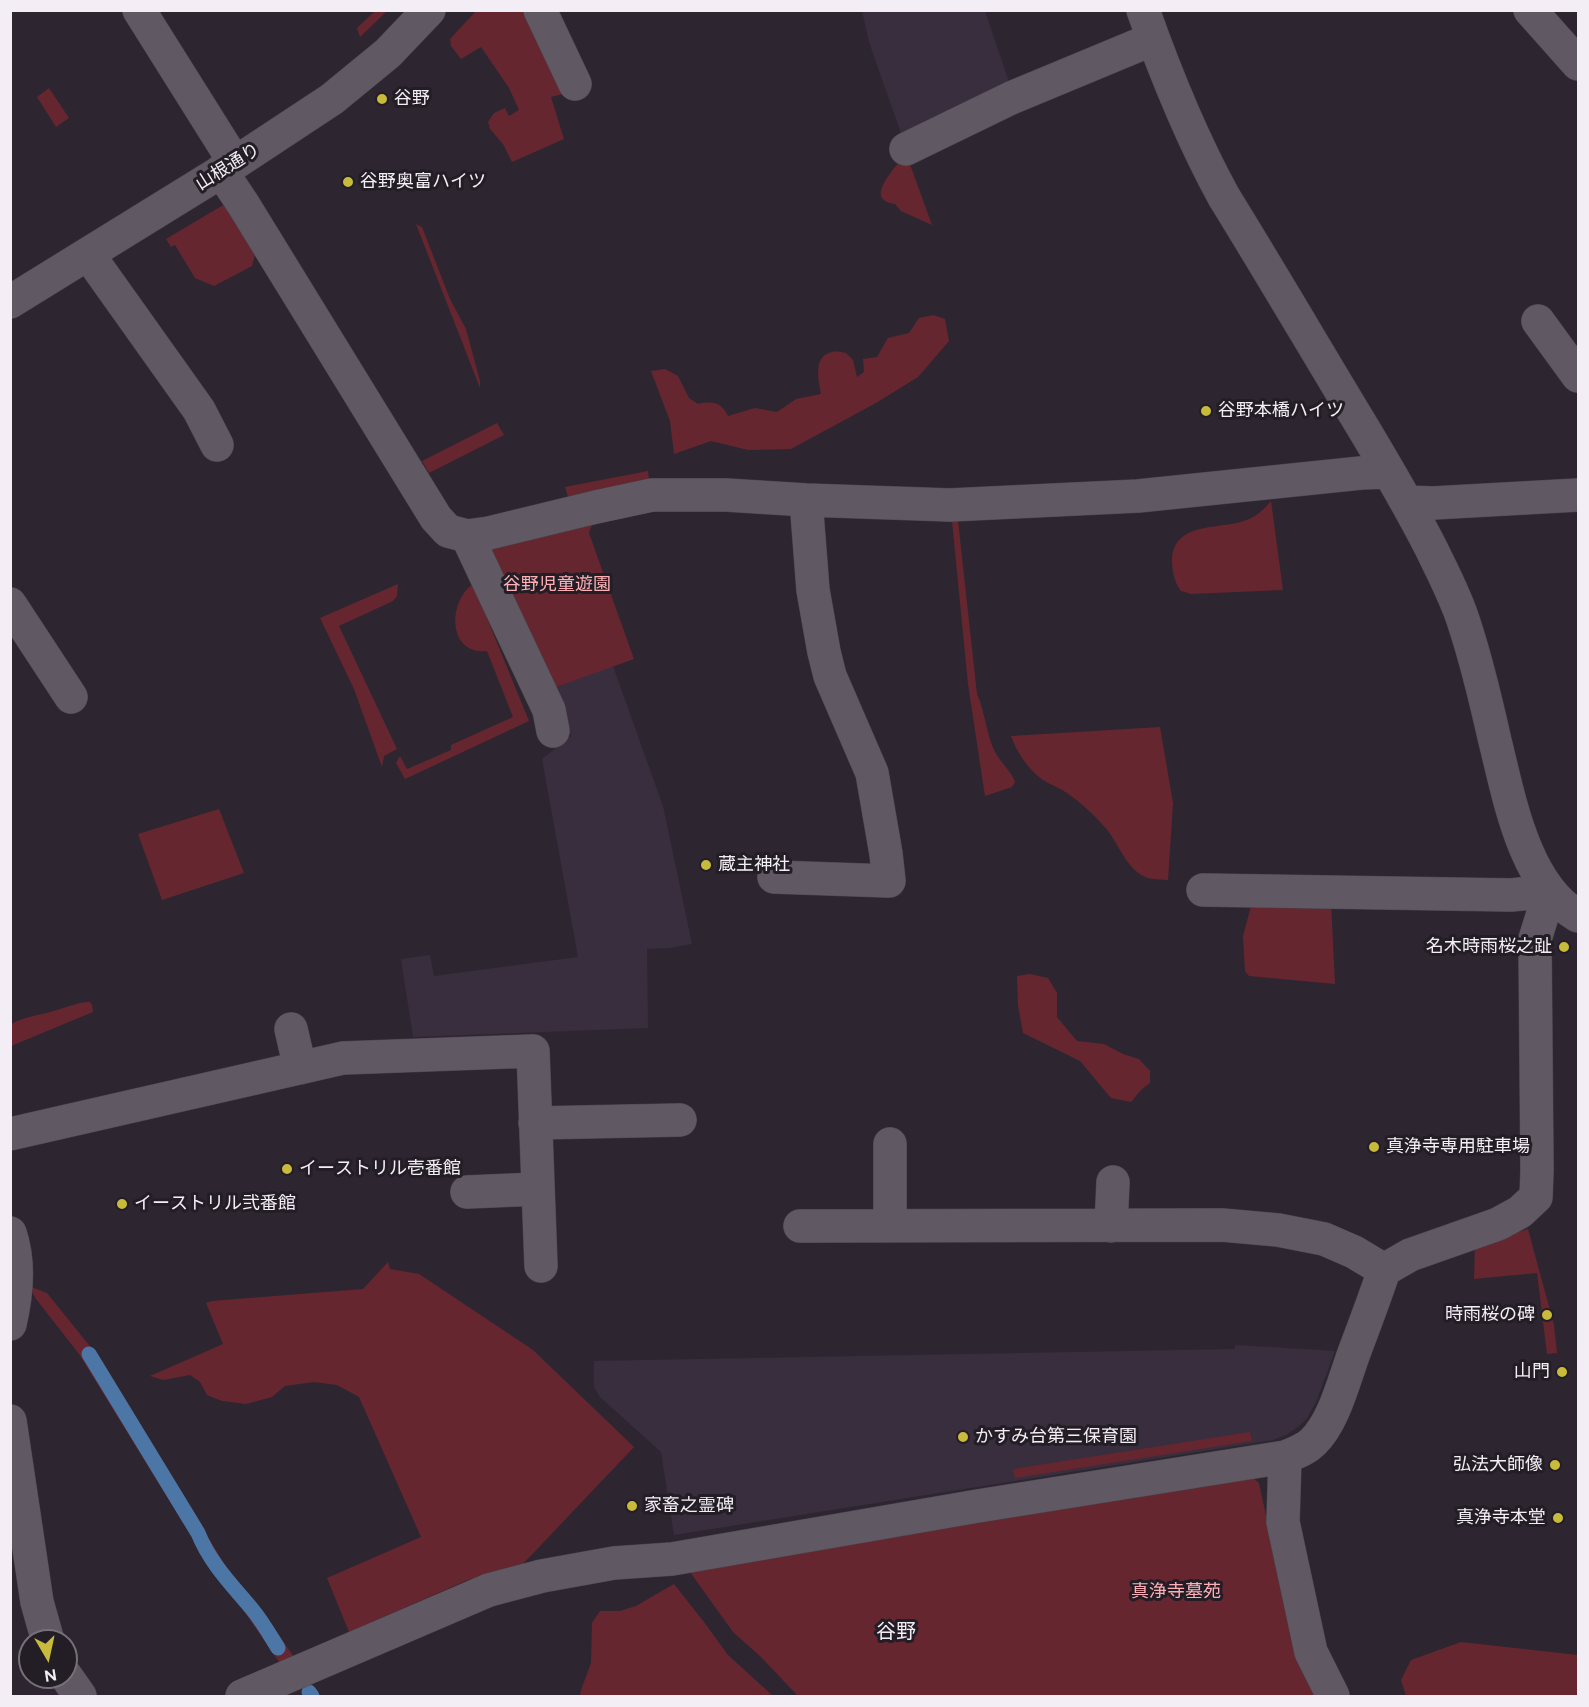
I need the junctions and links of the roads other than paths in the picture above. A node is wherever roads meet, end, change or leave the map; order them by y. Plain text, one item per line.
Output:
1 (139, 10) edge
2 (429, 10) edge
3 (540, 10) edge
4 (1530, 10) edge
5 (1148, 25) edge
6 (1578, 64) edge
7 (575, 84) dead end
8 (906, 149) dead end
9 (228, 167) junction
10 (88, 254) junction
11 (10, 302) edge
12 (1538, 321) dead end
13 (1578, 376) edge
14 (217, 445) dead end
15 (1389, 472) junction
16 (1578, 495) edge
17 (806, 500) junction
18 (1407, 502) junction
19 (467, 536) junction
20 (10, 604) edge
21 (71, 698) dead end
22 (553, 730) dead end
23 (774, 877) dead end
24 (1203, 890) dead end
25 (1550, 891) junction
26 (1578, 916) edge
27 (291, 1029) dead end
28 (300, 1068) junction
29 (680, 1120) dead end
30 (535, 1123) junction
31 (10, 1134) edge
32 (890, 1144) dead end
33 (1113, 1182) dead end
34 (538, 1189) junction
35 (467, 1192) dead end
36 (800, 1226) dead end
37 (890, 1226) junction
38 (1111, 1226) junction
39 (10, 1233) edge
40 (542, 1266) dead end
41 (1384, 1270) junction
42 (10, 1324) edge
43 (10, 1421) edge
44 (1285, 1457) junction
45 (45, 1629) edge
46 (242, 1696) edge
47 (1333, 1696) edge

1 - 9 street
2 - 9 street, 山根通り
3 - 7 street
4 - 6 street
5 - 8 street
5 - 15 street
9 - 10 street, 山根通り
9 - 19 street
10 - 11 street, 山根通り
10 - 14 street
12 - 13 street
15 - 17 street
15 - 18 street
16 - 18 street
17 - 19 street
17 - 23 street
18 - 25 street
19 - 22 street
20 - 21 street
24 - 25 street
25 - 26 street
25 - 41 street
27 - 28 street
28 - 30 street
28 - 31 street
29 - 30 street
30 - 34 street
32 - 37 street
33 - 38 street
34 - 35 street
34 - 40 street
36 - 37 street
37 - 38 street
38 - 41 street
39 - 42 street
41 - 44 street
43 - 45 street
44 - 46 street
44 - 47 street

